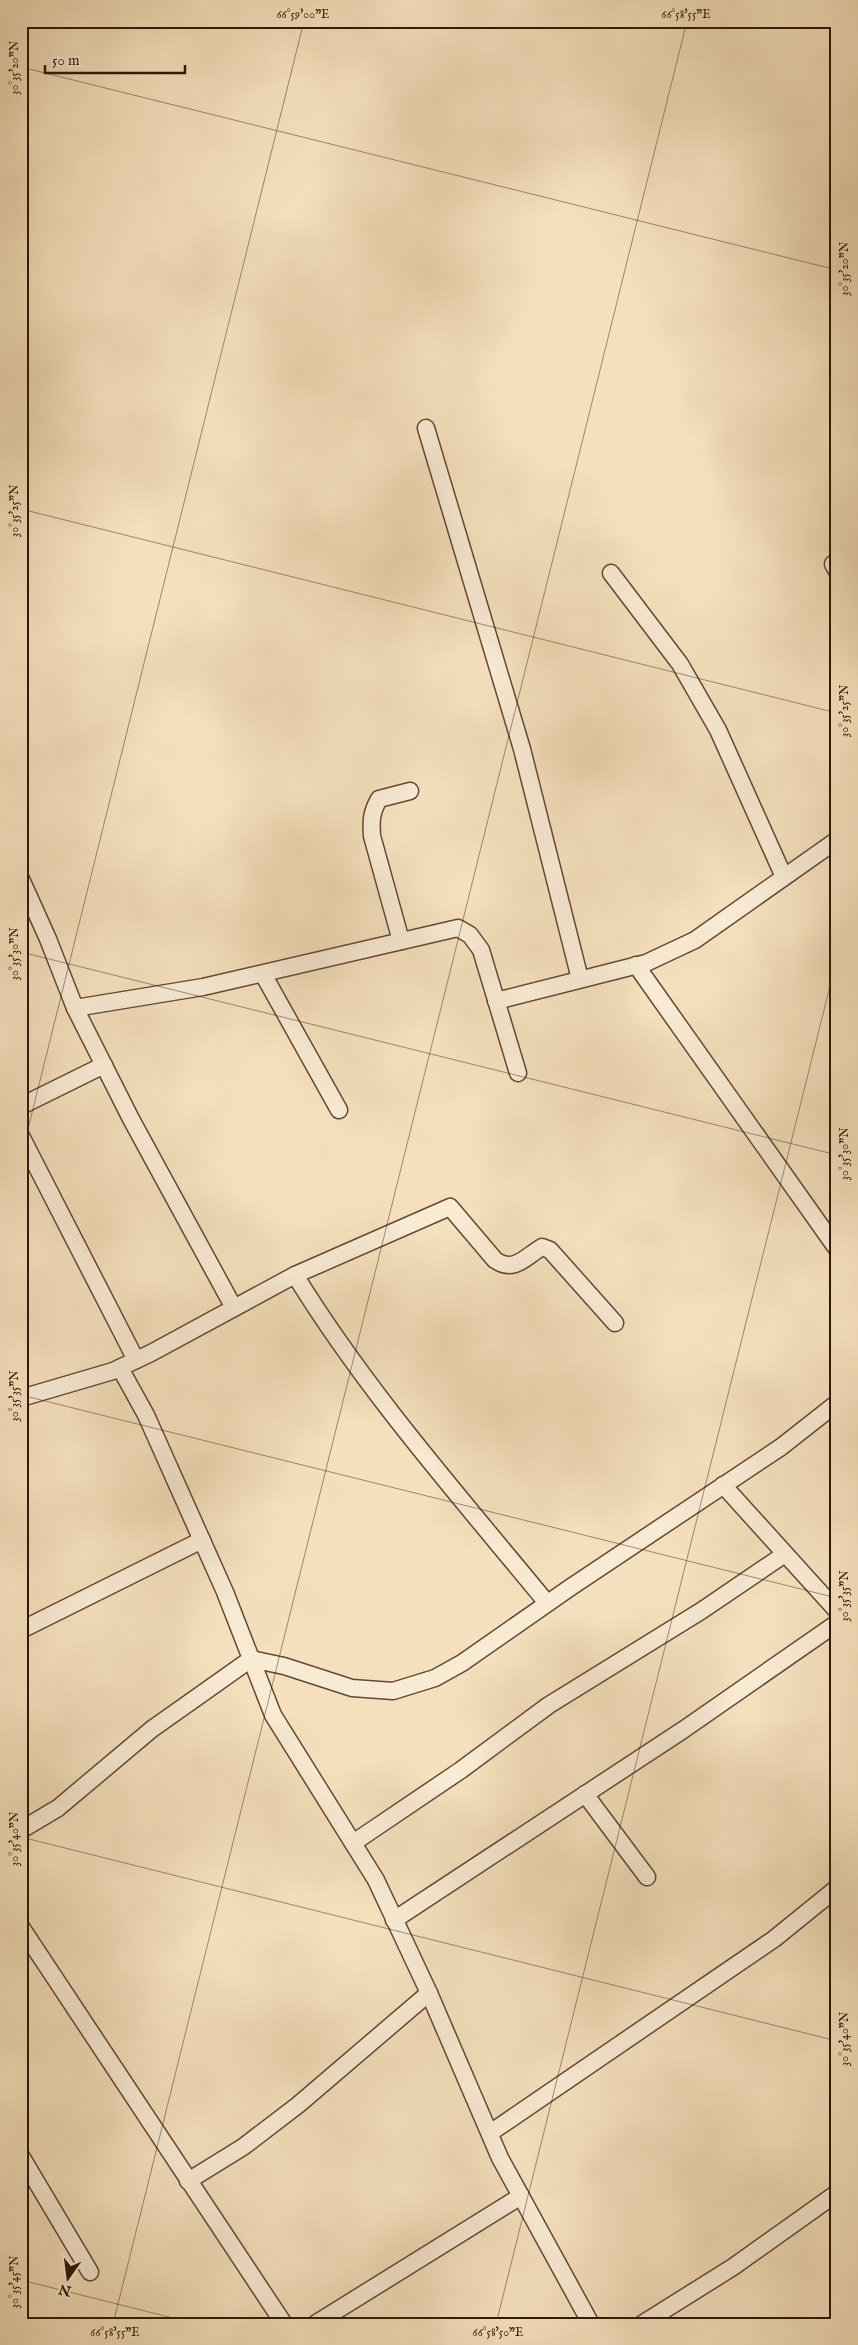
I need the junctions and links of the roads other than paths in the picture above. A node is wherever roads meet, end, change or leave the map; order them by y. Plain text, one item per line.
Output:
1 (426, 428) dead end
2 (611, 573) dead end
3 (410, 791) dead end
4 (837, 840) edge
5 (784, 877) junction
6 (21, 879) edge
7 (401, 941) junction
8 (636, 965) junction
9 (263, 974) junction
10 (580, 980) junction
11 (496, 1001) junction
12 (74, 1008) junction
13 (104, 1065) junction
14 (518, 1072) dead end
15 (21, 1106) edge
16 (339, 1110) dead end
17 (21, 1136) edge
18 (837, 1249) edge
19 (295, 1275) junction
20 (234, 1308) junction
21 (615, 1323) dead end
22 (136, 1360) junction
23 (120, 1368) junction
24 (21, 1398) edge
25 (837, 1403) edge
26 (723, 1485) junction
27 (202, 1540) junction
28 (785, 1554) junction
29 (547, 1603) junction
30 (837, 1611) edge
31 (837, 1623) edge
32 (21, 1630) edge
33 (251, 1659) junction
34 (585, 1794) junction
35 (21, 1830) edge
36 (353, 1843) junction
37 (647, 1876) dead end
38 (837, 1888) edge
39 (394, 1920) junction
40 (21, 1927) edge
41 (429, 1993) junction
42 (490, 2133) junction
43 (21, 2156) edge
44 (188, 2181) junction
45 (837, 2193) edge
46 (521, 2196) junction
47 (90, 2272) dead end
48 (284, 2324) edge
49 (315, 2324) edge
50 (590, 2324) edge
51 (642, 2324) edge

1 - 10 street
2 - 5 street
3 - 7 street
4 - 5 street
5 - 8 street
6 - 12 street
7 - 9 street
7 - 11 street
8 - 10 street
8 - 18 street
9 - 12 street
9 - 16 street
10 - 11 street
11 - 14 street
12 - 13 street
13 - 15 street
13 - 20 street
17 - 22 street
19 - 20 street
19 - 21 street
19 - 29 street
20 - 22 street
22 - 23 street
23 - 24 street
23 - 27 street
25 - 26 street
26 - 28 street
26 - 29 street
27 - 32 street
27 - 33 street
28 - 30 street
28 - 36 street
29 - 33 street
31 - 34 street
33 - 35 street
33 - 36 street
34 - 37 street
34 - 39 street
36 - 39 street
38 - 42 street
39 - 41 street
40 - 44 street
41 - 42 street
41 - 44 street
42 - 46 street
43 - 47 street
44 - 48 street
45 - 51 street
46 - 49 street
46 - 50 street

